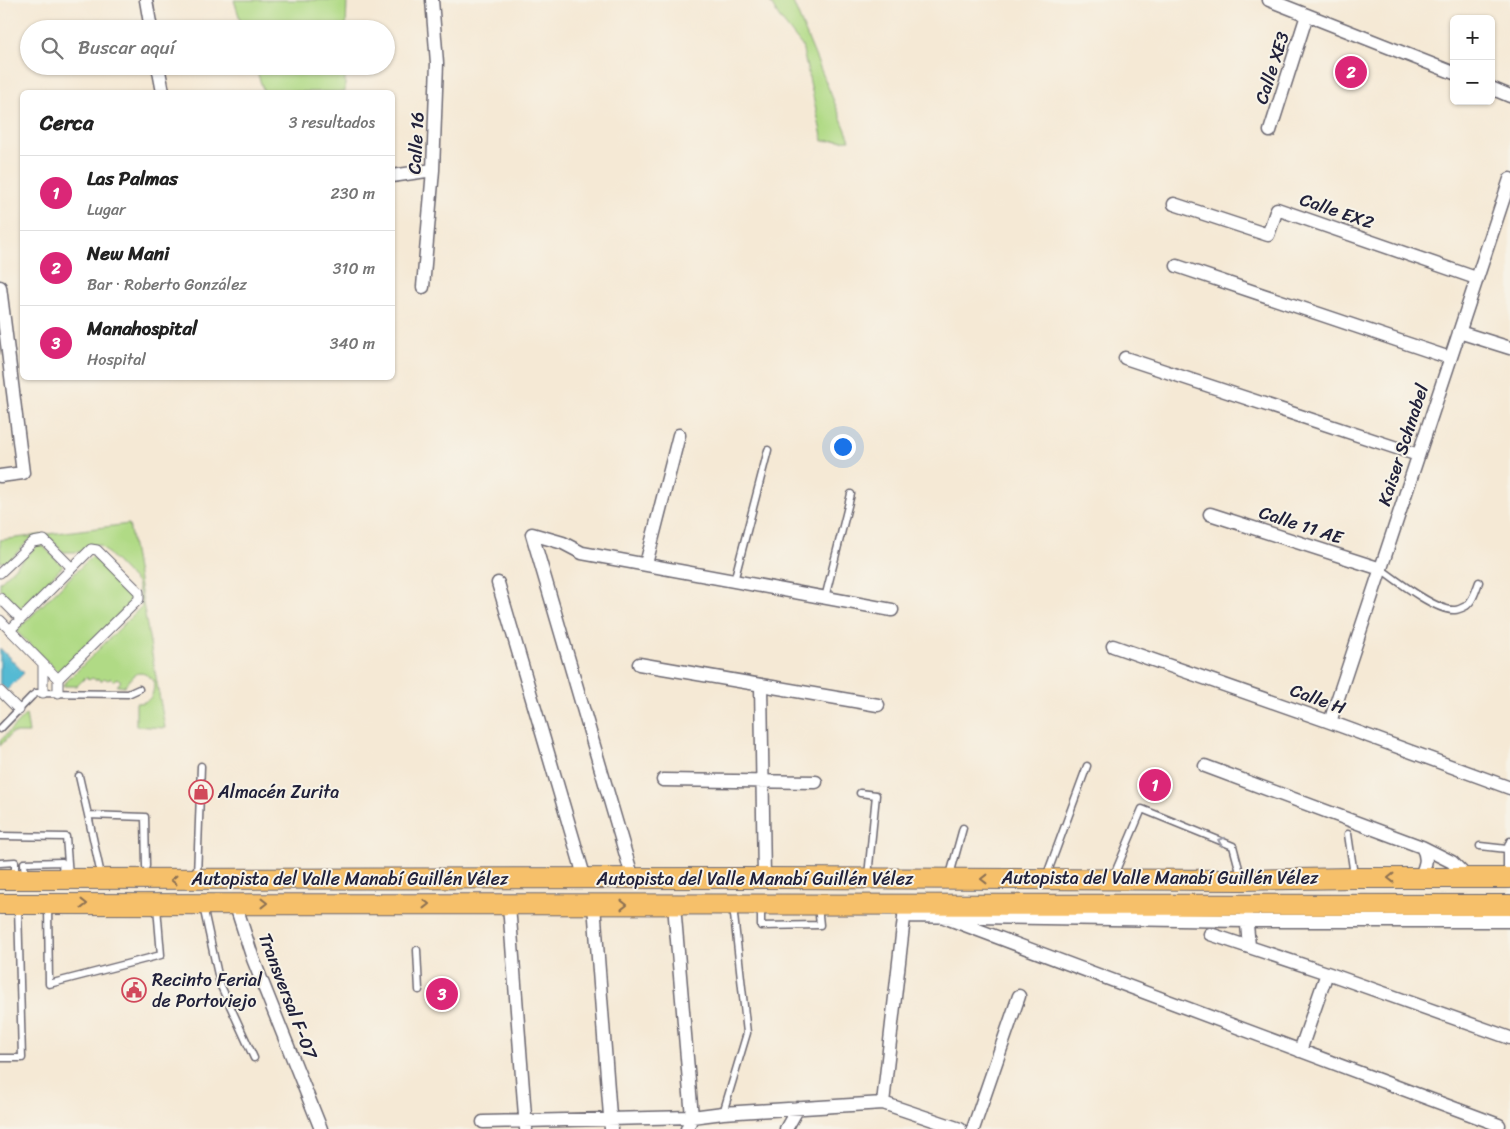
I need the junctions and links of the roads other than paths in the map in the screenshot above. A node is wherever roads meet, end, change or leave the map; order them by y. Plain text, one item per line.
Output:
1 (146, 0) edge
2 (432, 0) edge
3 (1269, 0) edge
4 (1307, 15) junction
5 (149, 20) edge
6 (1450, 71) edge
7 (160, 75) edge
8 (163, 90) edge
9 (1495, 90) edge
10 (1510, 96) edge
11 (1270, 132) dead end
12 (433, 170) junction
13 (395, 176) edge
14 (1510, 179) edge
15 (1174, 204) dead end
16 (1177, 266) dead end
17 (1476, 278) junction
18 (0, 287) edge
19 (424, 287) dead end
20 (1, 312) edge
21 (1459, 332) junction
22 (1510, 348) edge
23 (1124, 358) dead end
24 (1450, 358) junction
25 (679, 435) dead end
26 (768, 450) dead end
27 (1418, 455) junction
28 (0, 476) edge
29 (851, 494) dead end
30 (1210, 514) dead end
31 (646, 564) junction
32 (72, 568) junction
33 (1381, 569) junction
34 (1, 570) edge
35 (734, 581) junction
36 (1478, 582) dead end
37 (498, 583) dead end
38 (0, 598) edge
39 (825, 598) junction
40 (892, 610) dead end
41 (21, 619) junction
42 (0, 620) edge
43 (10, 630) junction
44 (1113, 646) dead end
45 (43, 664) junction
46 (639, 664) dead end
47 (58, 679) junction
48 (761, 685) junction
49 (139, 689) dead end
50 (0, 691) edge
51 (43, 693) junction
52 (58, 693) junction
53 (878, 704) dead end
54 (19, 710) junction
55 (1330, 722) junction
56 (0, 729) edge
57 (201, 766) dead end
58 (1088, 766) dead end
59 (1204, 766) dead end
60 (79, 776) dead end
61 (664, 780) dead end
62 (762, 782) junction
63 (816, 782) dead end
64 (1510, 788) edge
65 (860, 793) dead end
66 (88, 815) junction
67 (963, 828) dead end
68 (1348, 834) dead end
69 (0, 836) edge
70 (1510, 841) edge
71 (1480, 846) dead end
72 (1422, 847) junction
73 (1507, 849) junction
74 (0, 863) edge
75 (146, 866) dead end
76 (764, 878) junction
77 (1355, 878) junction
78 (1420, 878) junction
79 (1468, 878) junction
80 (1508, 878) edge
81 (13, 879) edge
82 (66, 879) junction
83 (102, 879) junction
84 (538, 879) junction
85 (585, 879) junction
86 (634, 879) junction
87 (868, 879) junction
88 (949, 879) junction
89 (1046, 879) junction
90 (196, 880) junction
91 (1112, 880) junction
92 (1242, 880) junction
93 (235, 903) junction
94 (9, 904) edge
95 (48, 904) junction
96 (156, 904) junction
97 (203, 904) junction
98 (1510, 904) edge
99 (509, 905) junction
100 (539, 905) junction
101 (594, 905) junction
102 (674, 905) junction
103 (733, 905) junction
104 (909, 909) junction
105 (1246, 913) junction
106 (946, 918) junction
107 (1510, 920) edge
108 (1210, 934) dead end
109 (1249, 946) junction
110 (417, 950) dead end
111 (1327, 973) junction
112 (419, 990) dead end
113 (1019, 996) dead end
114 (1510, 1038) edge
115 (1300, 1051) junction
116 (0, 1058) edge
117 (254, 1058) dead end
118 (883, 1103) junction
119 (798, 1108) junction
120 (723, 1113) junction
121 (483, 1122) dead end
122 (690, 1123) edge
123 (611, 1124) edge
124 (526, 1125) edge
125 (1499, 1125) dead end
126 (321, 1129) edge
127 (786, 1129) edge
128 (960, 1129) edge
129 (973, 1129) edge

1 - 5 street
2 - 12 street, Calle 16
3 - 4 street
4 - 6 street
4 - 11 street, Calle XE3
7 - 8 street
9 - 10 street
12 - 13 street
12 - 19 street, Calle 16
14 - 17 street, Kaiser Schnabel
15 - 17 street, Calle EX2
16 - 24 street
17 - 21 street, Kaiser Schnabel
18 - 20 street
20 - 28 street
21 - 22 street
21 - 24 street, Kaiser Schnabel
23 - 27 street
24 - 27 street, Kaiser Schnabel
25 - 31 street
26 - 35 lane
27 - 33 street, Kaiser Schnabel
29 - 39 lane
30 - 33 street, Calle 11 AE
31 - 35 street
31 - 86 street
32 - 34 street
32 - 41 street
32 - 47 street
33 - 36 lane
33 - 55 street, Kaiser Schnabel
35 - 39 street
37 - 85 street
38 - 41 street
39 - 40 street
41 - 43 street
42 - 43 street
43 - 45 street
44 - 55 street, Calle H
45 - 47 street
45 - 51 street
46 - 48 street
47 - 52 street
48 - 53 street
48 - 62 street
49 - 52 lane
50 - 54 street
51 - 52 lane
51 - 54 lane
54 - 56 lane
55 - 64 street, Calle H
57 - 90 lane
58 - 89 lane
59 - 72 street
60 - 66 lane
61 - 62 street
62 - 63 street
62 - 76 street
65 - 87 lane
66 - 75 lane
66 - 83 lane
67 - 88 lane
68 - 77 lane
69 - 82 lane
70 - 73 lane
71 - 73 lane
72 - 78 street
72 - 79 street
73 - 80 lane
74 - 81 lane
76 - 86 main road, Autopista del Valle Manabí Guillén Vélez
76 - 87 main road, Autopista del Valle Manabí Guillén Vélez
78 -> 77 main road, Autopista del Valle Manabí Guillén Vélez
77 - 92 main road, Autopista del Valle Manabí Guillén Vélez
78 - 79 main road, Autopista del Valle Manabí Guillén Vélez
79 - 80 main road, Autopista del Valle Manabí Guillén Vélez
81 - 82 main road, Autopista del Valle Manabí Guillén Vélez
82 - 83 main road, Autopista del Valle Manabí Guillén Vélez
90 -> 83 main road, Autopista del Valle Manabí Guillén Vélez
84 - 85 main road, Autopista del Valle Manabí Guillén Vélez
84 - 90 main road, Autopista del Valle Manabí Guillén Vélez
84 - 100 main road
85 - 86 main road, Autopista del Valle Manabí Guillén Vélez
87 - 88 main road, Autopista del Valle Manabí Guillén Vélez
89 -> 88 main road, Autopista del Valle Manabí Guillén Vélez
89 - 91 main road, Autopista del Valle Manabí Guillén Vélez
91 - 92 main road, Autopista del Valle Manabí Guillén Vélez
92 -> 91 lane
93 - 97 main road, Autopista del Valle Manabí Guillén Vélez
93 -> 99 main road, Autopista del Valle Manabí Guillén Vélez
93 - 126 street, Transversal F-07
94 - 95 main road, Autopista del Valle Manabí Guillén Vélez
94 - 116 lane
95 -> 96 main road, Autopista del Valle Manabí Guillén Vélez
95 - 96 lane
96 - 97 main road, Autopista del Valle Manabí Guillén Vélez
97 - 117 lane
98 - 105 main road, Autopista del Valle Manabí Guillén Vélez
99 - 100 main road, Autopista del Valle Manabí Guillén Vélez
99 - 124 street
100 - 101 main road, Autopista del Valle Manabí Guillén Vélez
101 -> 102 main road, Autopista del Valle Manabí Guillén Vélez
101 - 123 street
102 - 103 main road, Autopista del Valle Manabí Guillén Vélez
102 - 122 street
103 - 104 main road, Autopista del Valle Manabí Guillén Vélez
103 - 120 lane
104 - 105 main road, Autopista del Valle Manabí Guillén Vélez
104 - 106 street
104 - 106 street
104 - 118 street
105 - 106 street
105 - 107 street
105 - 109 street
106 - 115 street
108 - 109 street
109 - 111 street
110 - 112 lane
111 - 114 street
111 - 115 street
113 - 129 street
115 - 125 street
118 - 119 street
118 - 128 street
119 - 120 street
119 - 127 street
120 - 122 street
121 - 124 street
122 - 123 street
123 - 124 street

